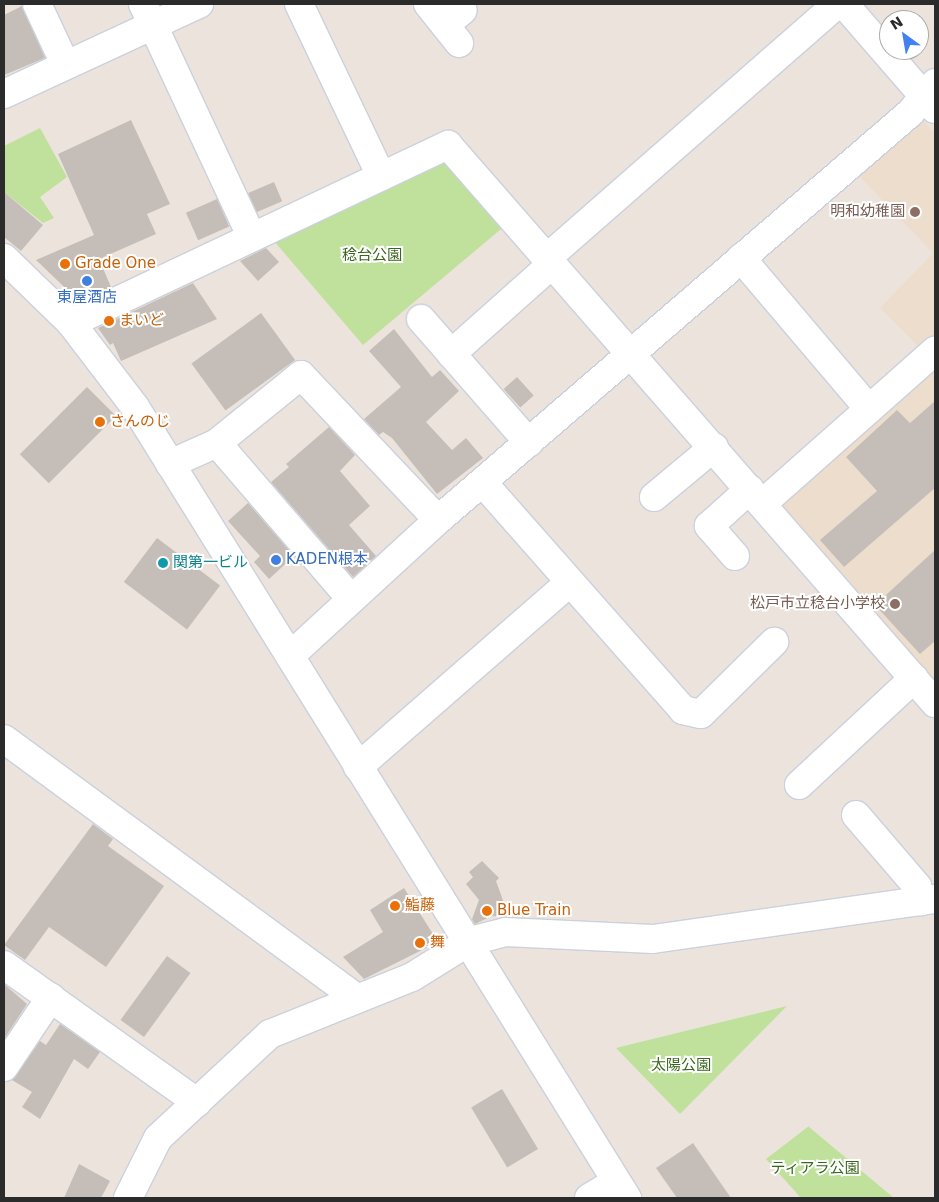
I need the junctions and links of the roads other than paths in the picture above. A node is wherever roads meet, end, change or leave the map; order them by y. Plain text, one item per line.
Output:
1 (38, 4) edge
2 (199, 4) edge
3 (299, 4) edge
4 (428, 4) edge
5 (837, 4) edge
6 (844, 4) edge
7 (148, 14) edge
8 (455, 26) dead end
9 (66, 64) junction
10 (4, 94) edge
11 (932, 96) edge
12 (381, 176) junction
13 (251, 236) junction
14 (4, 258) edge
15 (741, 258) junction
16 (549, 261) junction
17 (421, 319) dead end
18 (71, 323) junction
19 (935, 351) edge
20 (451, 354) junction
21 (631, 354) junction
22 (869, 409) junction
23 (217, 443) junction
24 (529, 443) junction
25 (714, 448) junction
26 (170, 464) junction
27 (483, 483) junction
28 (756, 496) junction
29 (654, 497) dead end
30 (438, 520) junction
31 (735, 556) dead end
32 (569, 584) junction
33 (351, 599) junction
34 (774, 642) dead end
35 (290, 656) junction
36 (914, 678) junction
37 (935, 703) edge
38 (4, 739) edge
39 (358, 767) junction
40 (799, 786) dead end
41 (856, 815) dead end
42 (928, 901) edge
43 (470, 941) junction
44 (4, 965) edge
45 (51, 997) junction
46 (356, 998) junction
47 (4, 1068) edge
48 (197, 1102) junction
49 (621, 1190) edge
50 (128, 1198) edge
51 (589, 1198) edge

1 - 9 street
2 - 7 street
3 - 12 street
4 - 8 street
5 - 16 street
6 - 11 street
7 - 9 street
7 - 13 street
9 - 10 street
11 - 15 street
12 - 13 street
12 - 16 street
13 - 18 street
14 - 18 street
15 - 21 street
15 - 22 street
16 - 20 street
16 - 21 street
17 - 20 street
18 - 26 street
19 - 22 street
20 - 24 street
21 - 24 street
21 - 25 street
22 - 28 street
23 - 26 street
23 - 30 street
23 - 33 street
24 - 27 street
25 - 28 street
25 - 29 street
26 - 35 street
27 - 30 street
27 - 32 street
28 - 31 street
28 - 36 street
30 - 33 street
32 - 34 street
32 - 39 street
33 - 35 street
35 - 39 street
36 - 37 street
36 - 40 street
38 - 46 street
39 - 43 street
41 - 42 street
42 - 43 street
43 - 46 street
43 - 49 street
44 - 45 street
45 - 47 street
45 - 48 street
46 - 48 street
48 - 50 street
49 - 51 street

